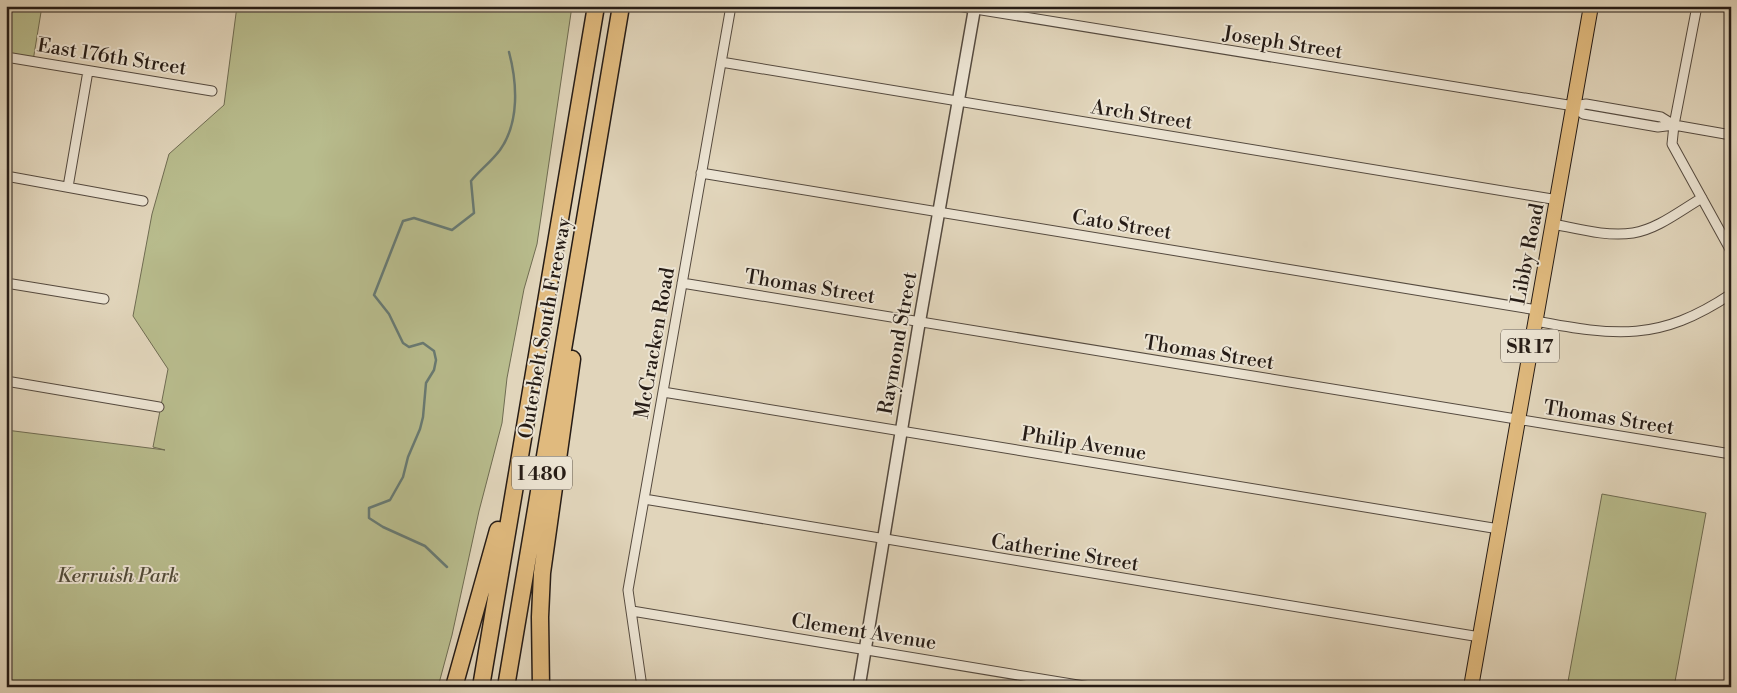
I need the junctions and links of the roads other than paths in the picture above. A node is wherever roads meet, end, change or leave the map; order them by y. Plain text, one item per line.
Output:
1 (596, 6) edge
2 (621, 6) edge
3 (731, 6) edge
4 (956, 6) edge
5 (1591, 6) edge
6 (1697, 6) edge
7 (975, 8) edge
8 (6, 56) edge
9 (721, 62) junction
10 (88, 71) junction
11 (212, 91) dead end
12 (958, 101) junction
13 (1574, 106) junction
14 (1674, 125) junction
15 (1731, 135) edge
16 (702, 173) junction
17 (6, 176) edge
18 (68, 187) junction
19 (1702, 198) junction
20 (1558, 200) junction
21 (143, 201) dead end
22 (939, 212) junction
23 (1553, 224) junction
24 (1731, 251) edge
25 (577, 259) junction
26 (6, 283) edge
27 (682, 283) junction
28 (1731, 294) edge
29 (104, 299) dead end
30 (1536, 315) junction
31 (919, 322) junction
32 (6, 381) edge
33 (663, 392) junction
34 (159, 407) dead end
35 (1517, 420) junction
36 (901, 431) junction
37 (1731, 454) edge
38 (516, 475) junction
39 (644, 499) junction
40 (1499, 529) junction
41 (883, 540) junction
42 (632, 611) junction
43 (1480, 638) junction
44 (865, 649) junction
45 (454, 687) edge
46 (481, 687) edge
47 (506, 687) edge
48 (541, 687) edge
49 (642, 687) edge
50 (859, 687) edge
51 (1090, 687) edge
52 (1471, 687) edge

1 - 38 highway, Outerbelt South Freeway / I 480
2 - 25 highway, Outerbelt South Freeway / I 480
3 - 9 street, McCracken Road
4 - 7 street, Joseph Street
5 - 13 main road, Libby Road / SR 17
6 - 14 street
7 - 12 street, Raymond Street
7 - 13 street, Joseph Street
8 - 10 street, East 176th Street
9 - 12 street, Arch Street
9 - 16 street, McCracken Road
10 - 11 street, East 176th Street
10 - 18 street
12 - 20 street, Arch Street
12 - 22 street, Raymond Street
13 - 14 street, Joseph Street
13 - 20 main road, Libby Road / SR 17
14 - 15 street, Joseph Street
14 - 19 street
16 - 22 street, Cato Street
16 - 27 street, McCracken Road
17 - 18 street
18 - 21 street
19 - 23 street
19 - 24 street
20 - 23 main road, Libby Road / SR 17
22 - 30 street, Cato Street
22 - 31 street, Raymond Street
23 - 30 main road, Libby Road / SR 17
25 - 47 highway, Outerbelt South Freeway / I 480
25 - 48 highway
26 - 29 street
27 - 31 street, Thomas Street
27 - 33 street, McCracken Road
28 - 30 street, Cato Street
30 - 35 main road, Libby Road / SR 17
31 - 35 street, Thomas Street
31 - 36 street, Raymond Street
32 - 34 street
33 - 36 street, Philip Avenue
33 - 39 street, McCracken Road
35 - 37 street, Thomas Street
35 - 40 main road, Libby Road / SR 17
36 - 40 street, Philip Avenue
36 - 41 street, Raymond Street
38 - 45 highway
38 - 46 highway, Outerbelt South Freeway / I 480
39 - 41 street, Catherine Street
39 - 42 street, McCracken Road
40 - 43 main road, Libby Road / SR 17
41 - 43 street, Catherine Street
41 - 44 street, Raymond Street
42 - 44 street, Clement Avenue
42 - 49 street, McCracken Road
43 - 52 main road, Libby Road / SR 17
44 - 50 street, Raymond Street
44 - 51 street, Clement Avenue

